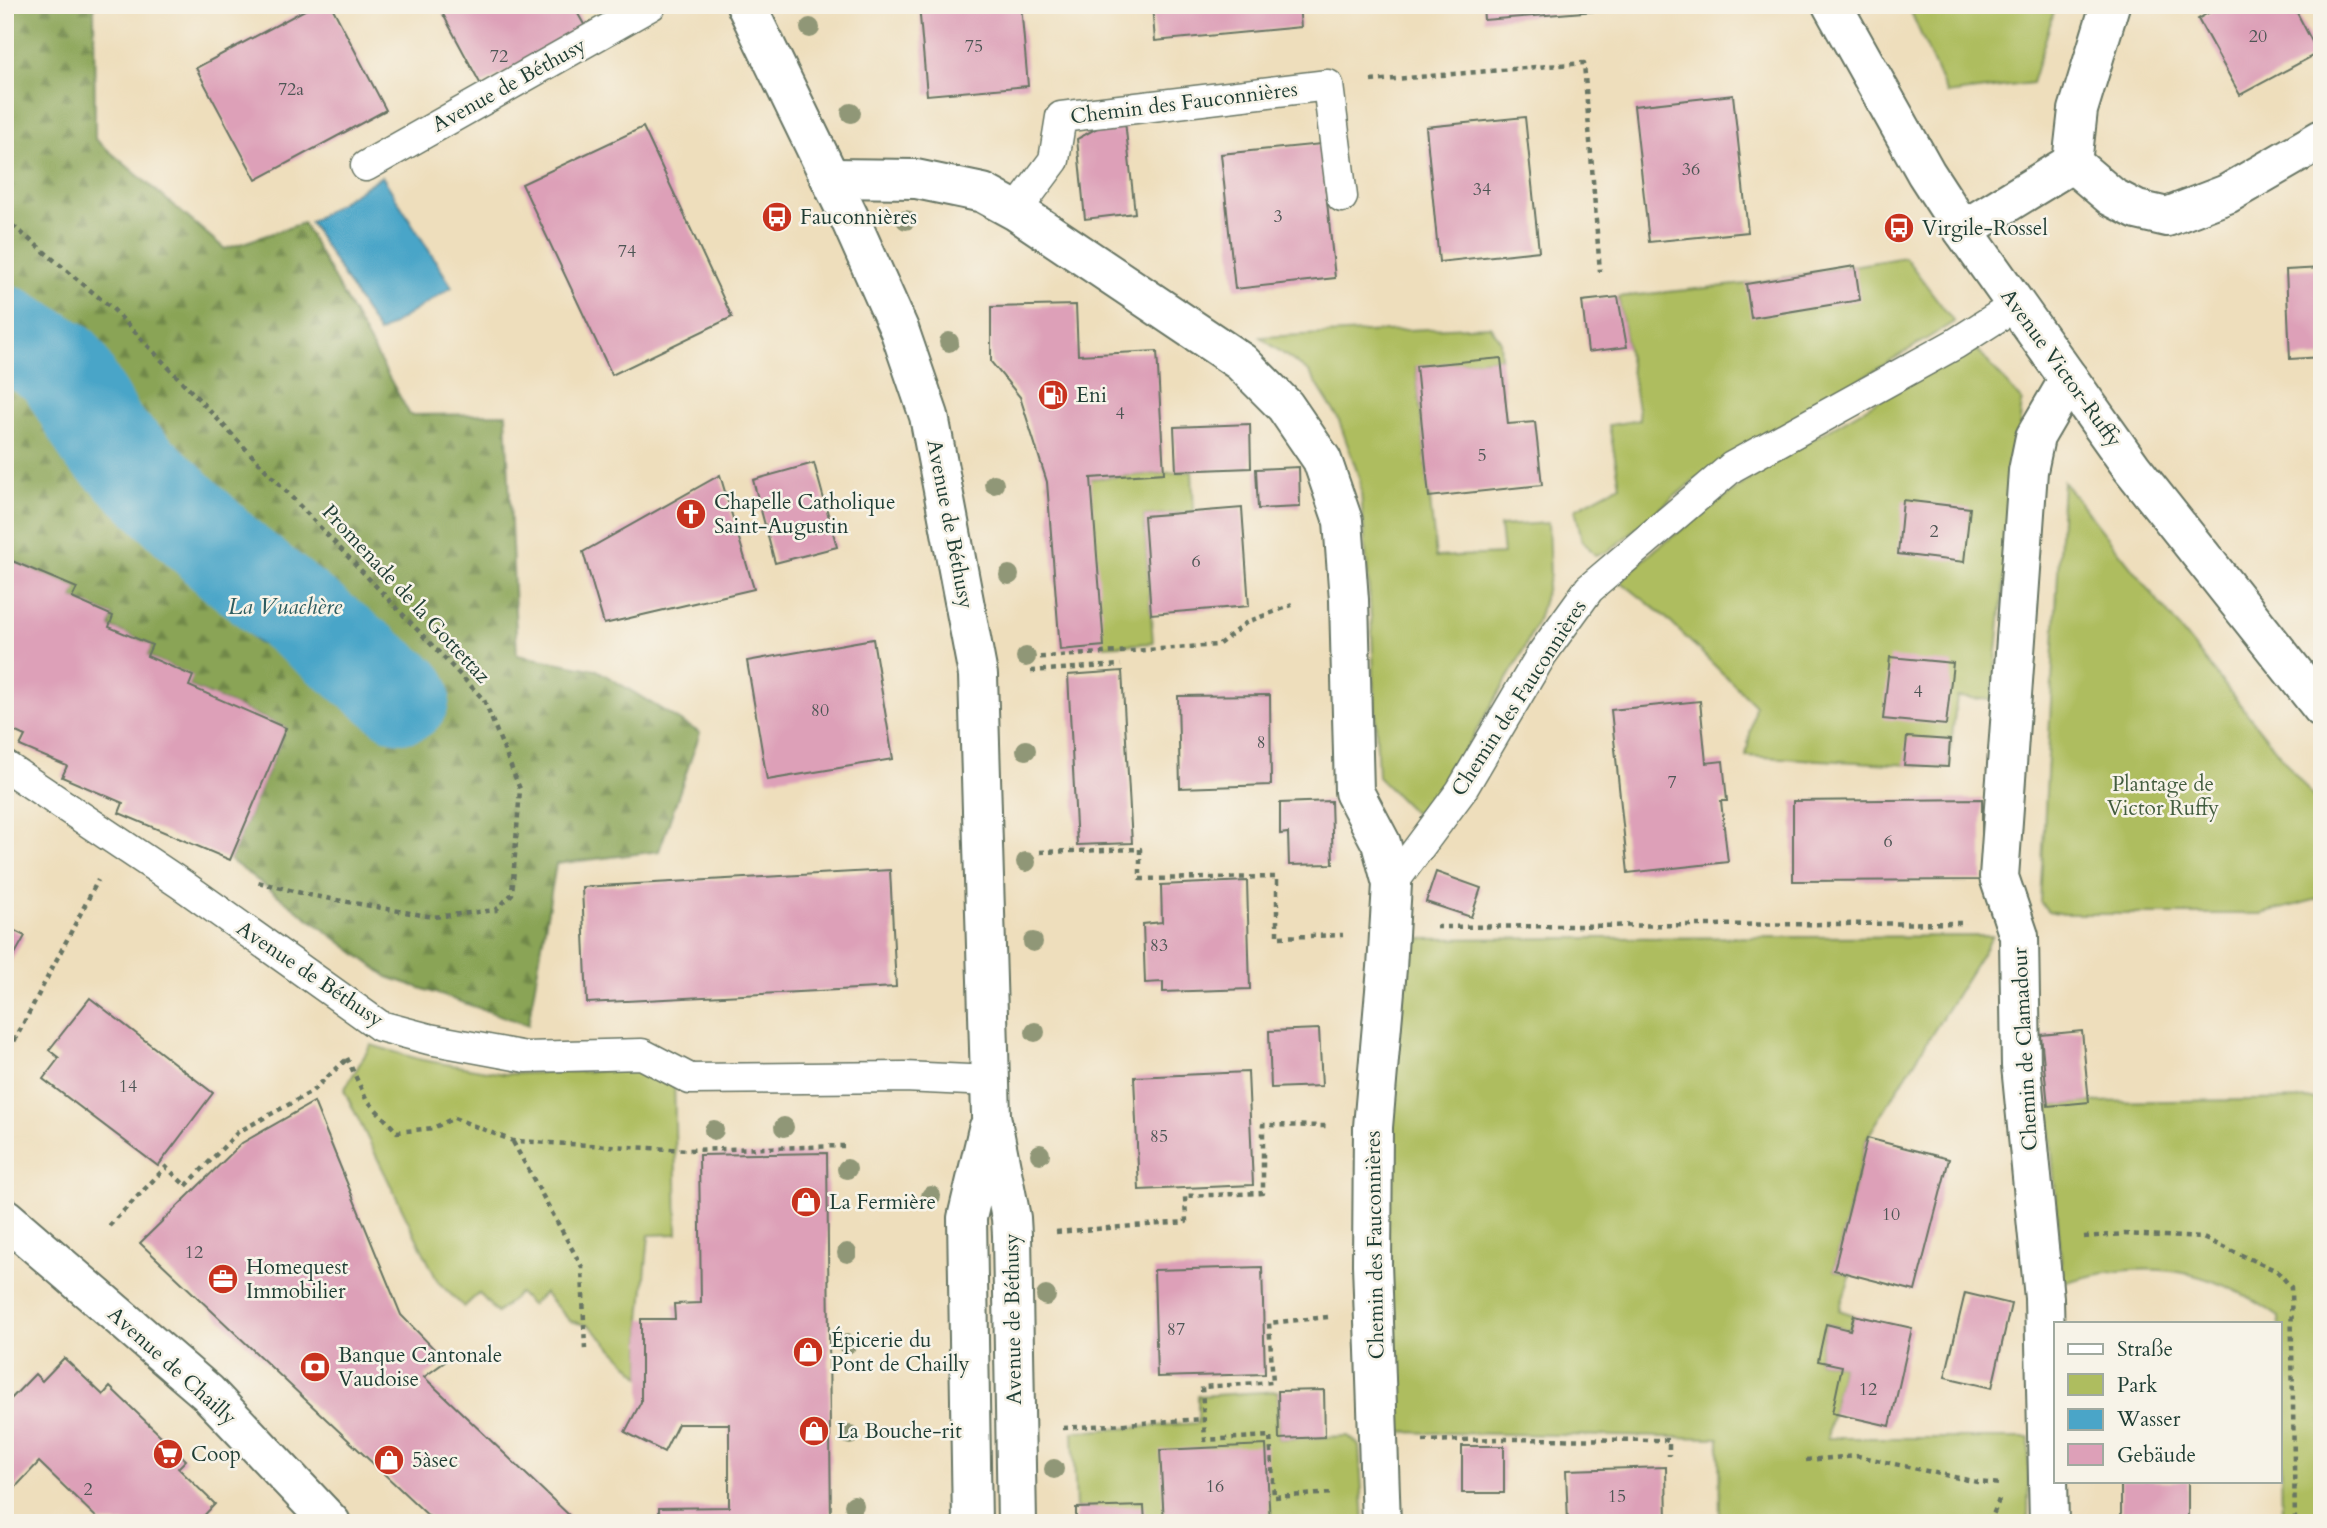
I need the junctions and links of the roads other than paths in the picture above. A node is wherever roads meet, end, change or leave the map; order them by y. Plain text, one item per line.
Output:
1 (651, 5) edge
2 (746, 5) edge
3 (1832, 5) edge
4 (2109, 5) edge
5 (2322, 139) edge
6 (2072, 163) junction
7 (366, 166) dead end
8 (830, 178) junction
9 (1342, 197) dead end
10 (1016, 211) junction
11 (1963, 230) junction
12 (2016, 305) junction
13 (2069, 380) junction
14 (2322, 708) edge
15 (5, 766) edge
16 (1392, 884) junction
17 (990, 1099) junction
18 (5, 1218) edge
19 (1381, 1506) edge
20 (315, 1518) edge
21 (972, 1523) edge
22 (1017, 1523) edge
23 (2049, 1523) edge

1 - 7 lane, Avenue de Béthusy
2 - 8 street, Avenue de Béthusy
3 - 11 street, Avenue Victor-Ruffy
4 - 6 street
5 - 6 street
6 - 11 street
8 - 10 street, Chemin des Fauconnières
8 - 17 street, Avenue de Béthusy
9 - 10 lane, Chemin des Fauconnières
10 - 16 street, Chemin des Fauconnières
11 - 12 street, Avenue Victor-Ruffy
12 - 13 street, Avenue Victor-Ruffy
12 - 16 lane, Chemin des Fauconnières
13 - 14 street, Avenue Victor-Ruffy
13 - 23 street, Chemin de Clamadour
15 - 17 lane, Avenue de Béthusy
16 - 19 street, Chemin des Fauconnières
17 - 21 street, Avenue de Béthusy
17 - 22 street, Avenue de Béthusy
18 - 20 street, Avenue de Chailly

